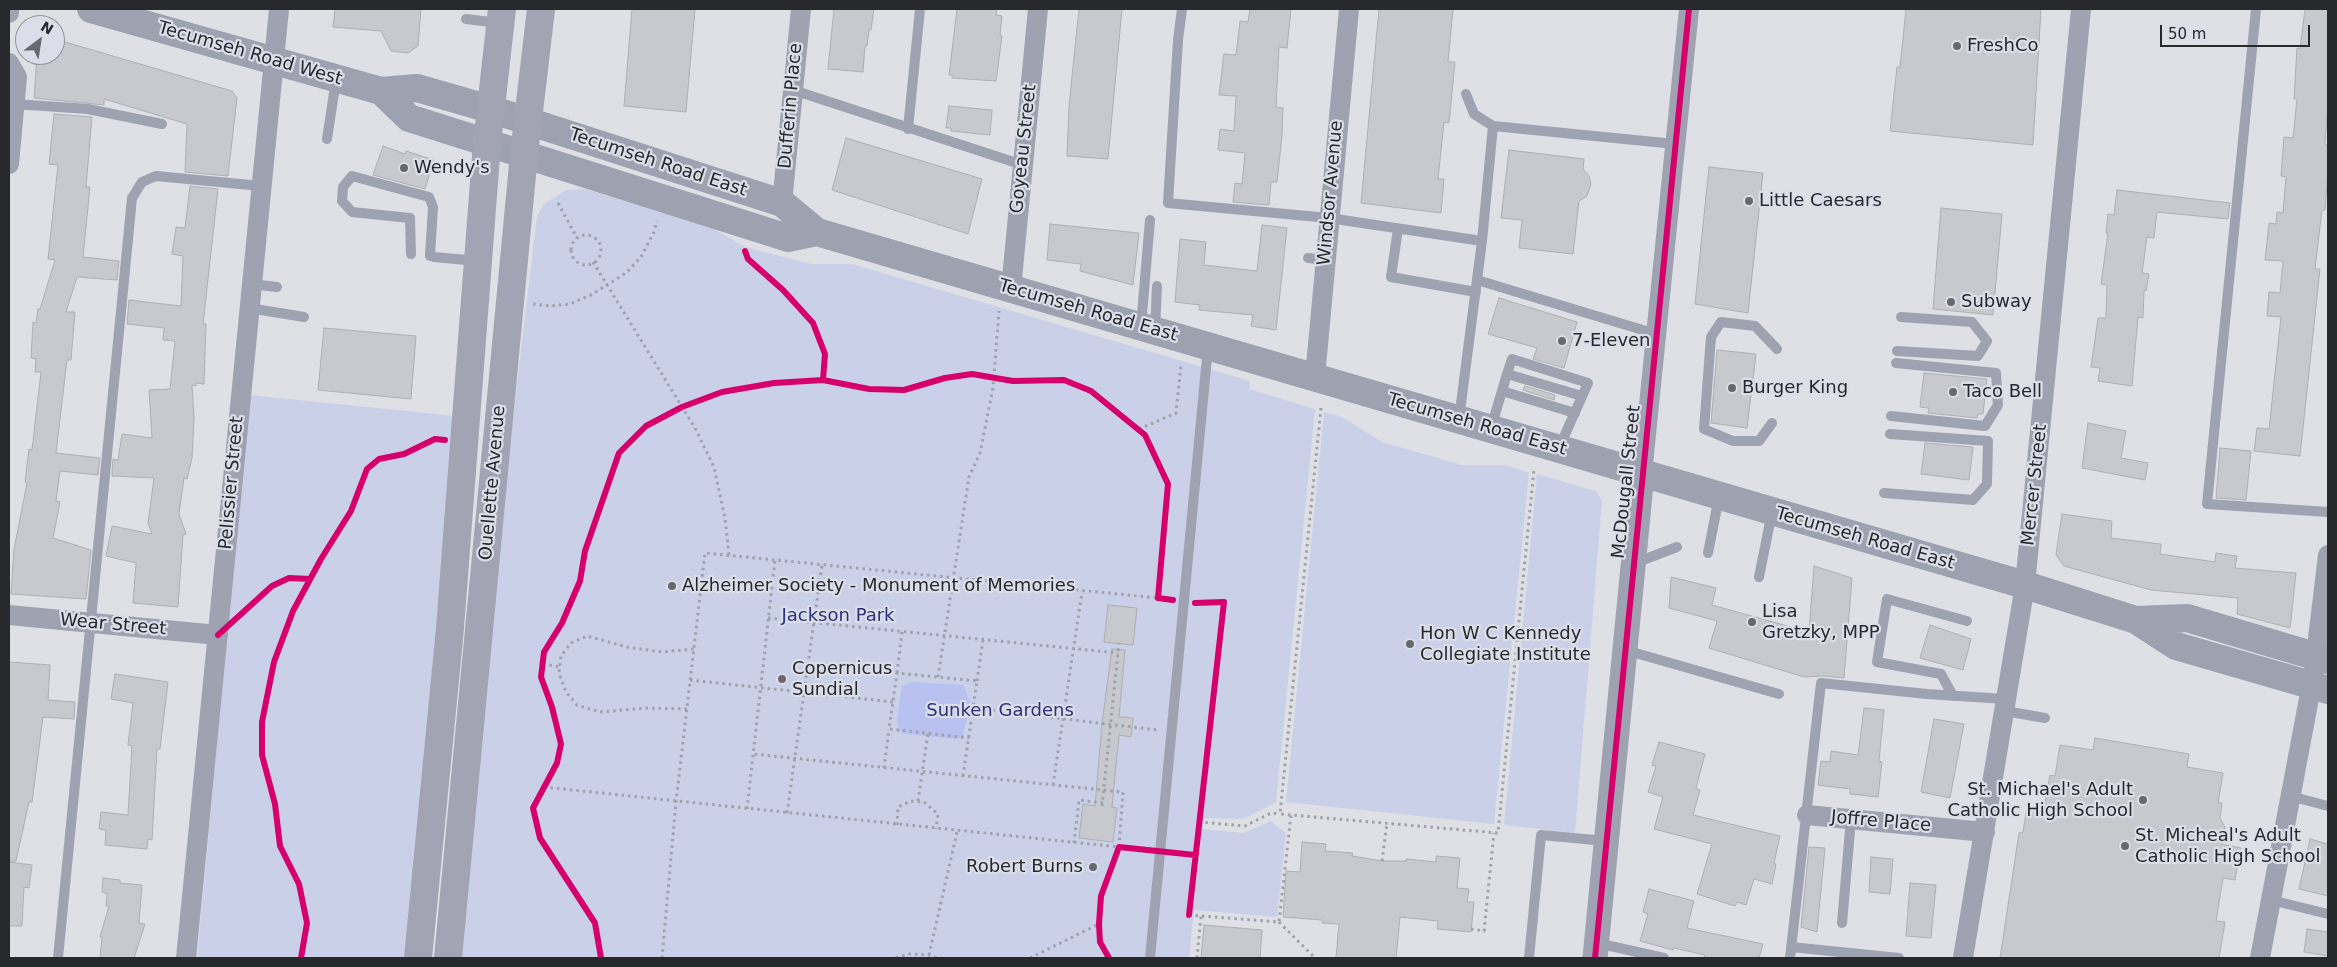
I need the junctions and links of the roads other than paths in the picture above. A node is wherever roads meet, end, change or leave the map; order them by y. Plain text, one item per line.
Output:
1 (9, 9) edge
2 (91, 9) edge
3 (279, 9) edge
4 (541, 9) edge
5 (801, 9) edge
6 (920, 9) edge
7 (1038, 9) edge
8 (1182, 9) edge
9 (1349, 9) edge
10 (1688, 9) edge
11 (2081, 9) edge
12 (2256, 9) edge
13 (9, 13) edge
14 (501, 16) edge
15 (466, 19) dead end
16 (274, 61) junction
17 (9, 63) edge
18 (337, 79) junction
19 (793, 90) junction
20 (381, 91) junction
21 (1466, 94) dead end
22 (14, 104) junction
23 (490, 109) junction
24 (528, 121) junction
25 (162, 124) dead end
26 (1493, 126) junction
27 (908, 129) junction
28 (327, 139) dead end
29 (487, 143) junction
30 (1675, 144) junction
31 (524, 154) junction
32 (9, 164) edge
33 (1023, 165) junction
34 (261, 186) junction
35 (782, 204) junction
36 (1329, 218) junction
37 (1150, 220) dead end
38 (1398, 229) junction
39 (817, 232) junction
40 (1482, 242) junction
41 (411, 254) dead end
42 (477, 261) junction
43 (1477, 280) junction
44 (251, 284) junction
45 (277, 286) dead end
46 (1156, 286) dead end
47 (1476, 292) junction
48 (1005, 300) junction
49 (249, 308) junction
50 (304, 317) dead end
51 (1901, 317) dead end
52 (1148, 329) junction
53 (1656, 334) junction
54 (1208, 346) junction
55 (1777, 349) dead end
56 (1898, 351) dead end
57 (1896, 363) dead end
58 (1507, 374) junction
59 (1315, 377) junction
60 (1502, 391) junction
61 (1582, 396) junction
62 (1575, 412) junction
63 (1892, 416) dead end
64 (1459, 420) junction
65 (1772, 423) dead end
66 (1490, 429) junction
67 (1890, 434) dead end
68 (1558, 449) junction
69 (1642, 474) junction
70 (1884, 493) dead end
71 (1719, 496) junction
72 (1772, 512) junction
73 (2328, 512) edge
74 (1677, 547) dead end
75 (1708, 553) dead end
76 (2328, 555) edge
77 (1634, 564) junction
78 (1759, 576) dead end
79 (2025, 585) junction
80 (9, 615) edge
81 (2136, 620) junction
82 (1968, 621) dead end
83 (90, 623) junction
84 (218, 635) junction
85 (1625, 650) junction
86 (2322, 658) edge
87 (2320, 688) edge
88 (1779, 694) dead end
89 (1953, 696) junction
90 (2005, 705) junction
91 (2045, 718) dead end
92 (2290, 796) junction
93 (2328, 806) edge
94 (1807, 815) junction
95 (1851, 819) junction
96 (1984, 832) junction
97 (1607, 841) junction
98 (2271, 900) junction
99 (2328, 914) edge
100 (1842, 922) dead end
101 (1596, 950) edge
102 (1791, 953) edge
103 (58, 958) edge
104 (186, 958) edge
105 (418, 958) edge
106 (448, 958) edge
107 (1150, 958) edge
108 (1529, 958) edge
109 (1664, 958) edge
110 (1899, 958) edge
111 (1963, 958) edge
112 (2260, 958) edge

1 - 13 street
2 - 16 main road, Tecumseh Road West
3 - 16 street, Pelissier Street
4 - 24 main road, Ouellette Avenue
5 - 19 street, Dufferin Place
6 - 27 lane
7 - 33 street, Goyeau Street
8 - 36 lane
9 - 36 street, Windsor Avenue
10 - 30 street, McDougall Street
11 - 79 street, Mercer Street
12 - 73 lane
14 - 15 lane
14 - 23 main road, Ouellette Avenue
16 - 18 main road, Tecumseh Road West
16 - 34 street, Pelissier Street
17 - 22 street
18 - 20 main road, Tecumseh Road West
18 - 28 lane
19 - 27 lane
19 - 35 street, Dufferin Place
20 - 23 main road, Tecumseh Road West
20 - 29 main road, Tecumseh Road West
21 - 26 lane
22 - 25 lane
22 - 32 street
23 - 24 main road, Tecumseh Road East
23 - 29 main road, Ouellette Avenue
24 - 31 main road, Ouellette Avenue
24 - 35 main road, Tecumseh Road East
26 - 30 lane
26 - 40 lane
27 - 33 lane
29 - 31 main road, Tecumseh Road West
29 - 42 main road, Ouellette Avenue
30 - 53 street, McDougall Street
31 - 39 main road, Tecumseh Road East
31 - 106 main road, Ouellette Avenue
33 - 48 street, Goyeau Street
34 - 44 street, Pelissier Street
34 - 83 lane
35 - 39 main road, Tecumseh Road East
36 - 38 lane
36 - 59 street, Windsor Avenue
37 - 52 lane
38 - 40 lane
38 - 47 lane
39 - 48 main road, Tecumseh Road East
40 - 43 lane
41 - 42 lane
42 - 105 main road, Ouellette Avenue
43 - 47 lane
43 - 53 lane
44 - 45 lane
44 - 49 street, Pelissier Street
46 - 52 lane
47 - 64 lane
48 - 52 main road, Tecumseh Road East
49 - 50 lane
49 - 84 street, Pelissier Street
51 - 56 lane
52 - 54 main road, Tecumseh Road East
53 - 69 street, McDougall Street
54 - 59 main road, Tecumseh Road East
54 - 107 lane
55 - 65 lane
57 - 63 lane
58 - 60 lane
58 - 61 lane
58 - 61 lane
59 - 64 main road, Tecumseh Road East
60 - 62 lane
60 - 66 lane
61 - 62 lane
62 - 68 lane
64 - 66 main road, Tecumseh Road East
66 - 68 main road, Tecumseh Road East
67 - 70 lane
68 - 69 main road, Tecumseh Road East
69 - 71 main road, Tecumseh Road East
69 - 77 street, McDougall Street
71 - 72 main road, Tecumseh Road East
71 - 75 lane
72 - 78 lane
72 - 79 main road, Tecumseh Road East
74 - 77 lane
76 - 86 street
77 - 85 street, McDougall Street
79 - 81 main road, Tecumseh Road East
79 - 90 street, Mercer Street
80 - 83 street, Wear Street
81 - 86 main road, Tecumseh Road East
81 - 87 main road, Tecumseh Road East
82 - 89 lane
83 - 84 street, Wear Street
83 - 103 lane
84 - 104 street, Pelissier Street
85 - 88 lane
85 - 97 street, McDougall Street
86 - 87 street
87 - 92 street
89 - 90 lane
89 - 94 lane
90 - 91 lane
90 - 96 street, Mercer Street
92 - 93 lane
92 - 98 street
94 - 95 street, Joffre Place
94 - 102 lane
95 - 96 street, Joffre Place
95 - 100 lane
96 - 111 street, Mercer Street
97 - 101 street, McDougall Street
97 - 108 lane
98 - 99 lane
98 - 112 street
101 - 109 lane
102 - 110 lane

